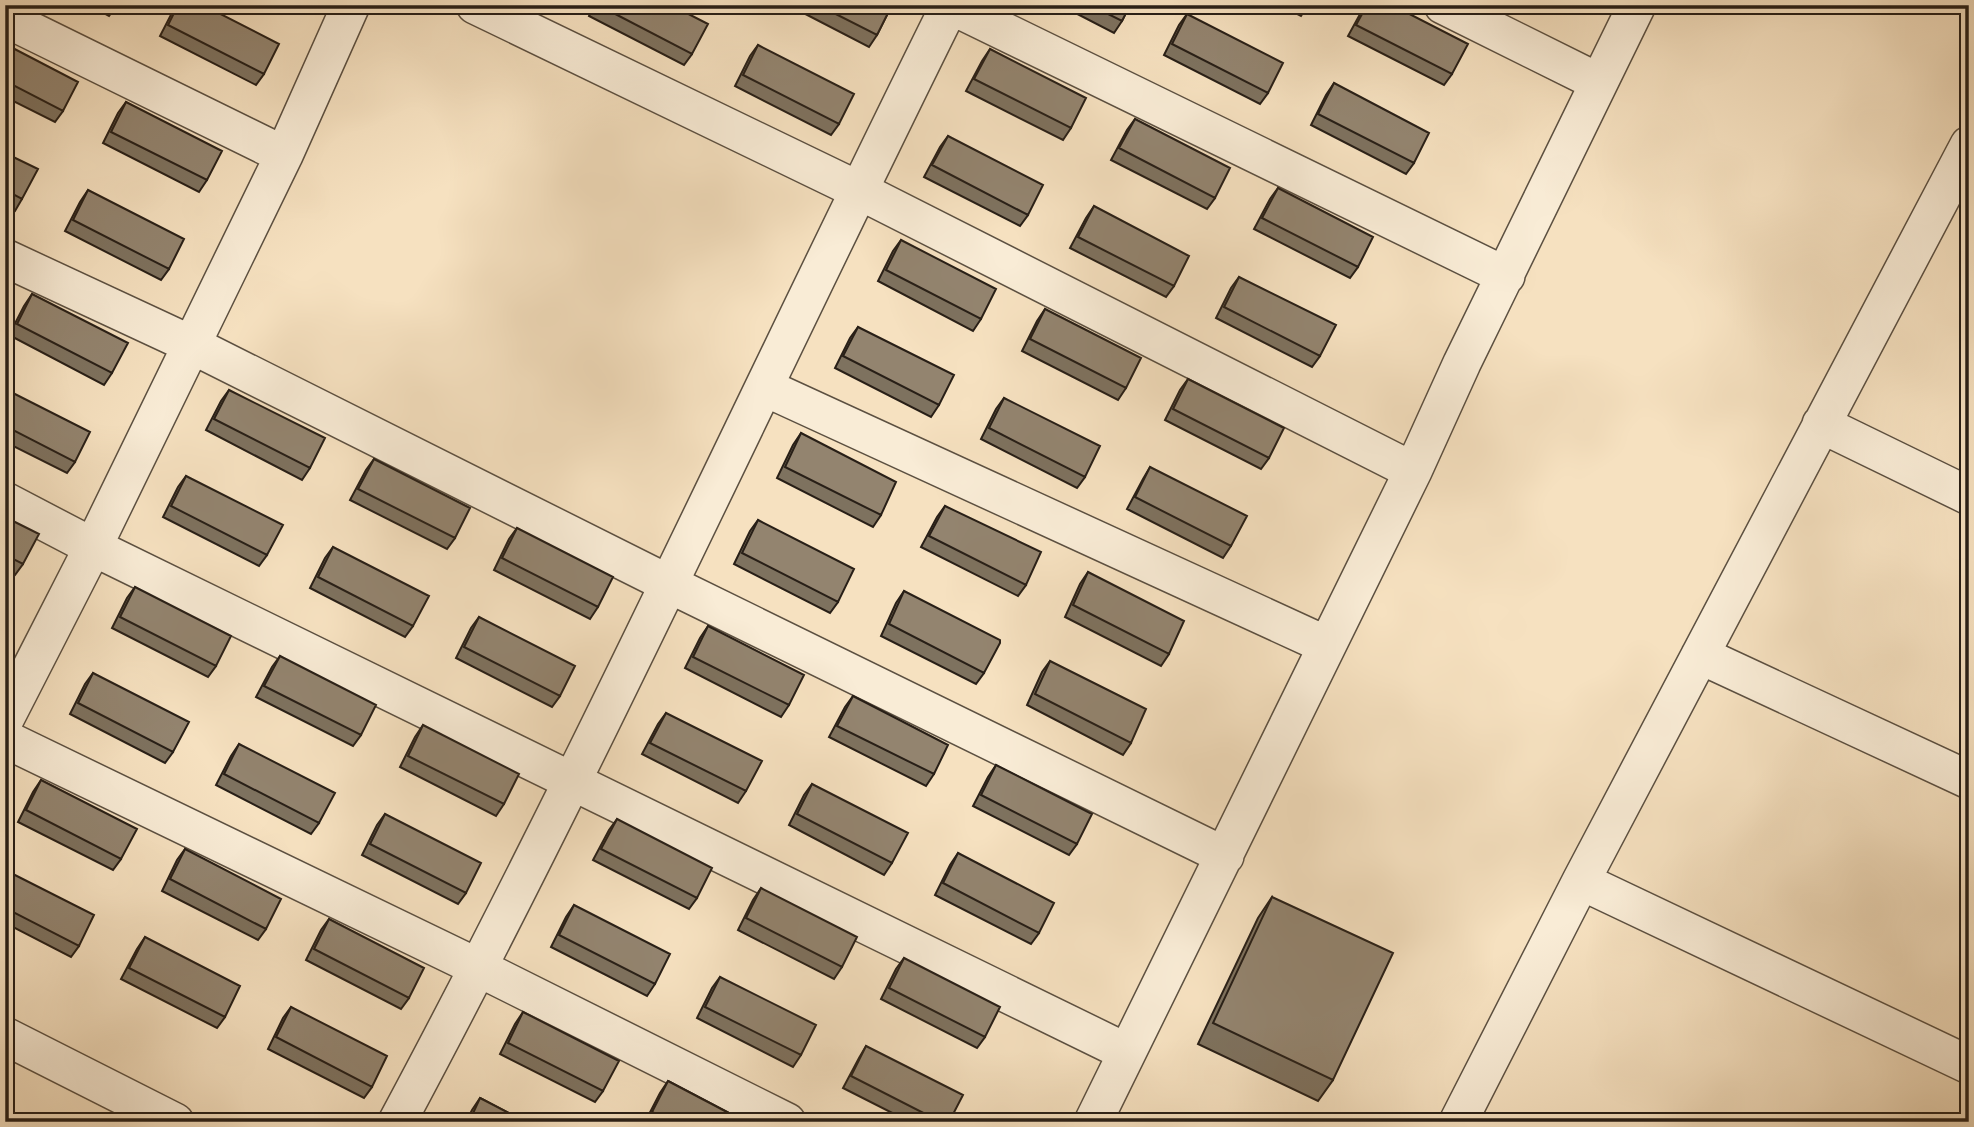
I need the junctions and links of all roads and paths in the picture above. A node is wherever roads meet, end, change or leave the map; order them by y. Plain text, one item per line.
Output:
1 (351, 5) edge
2 (475, 5) edge
3 (950, 5) edge
4 (1443, 5) edge
5 (1637, 5) edge
6 (5, 18) edge
7 (1598, 82) junction
8 (1969, 145) edge
9 (284, 155) junction
10 (1958, 189) edge
11 (858, 190) junction
12 (5, 258) edge
13 (1506, 276) junction
14 (190, 344) junction
15 (764, 387) junction
16 (1821, 424) junction
17 (1413, 471) junction
18 (1969, 496) edge
19 (5, 500) edge
20 (93, 547) junction
21 (667, 583) junction
22 (1326, 645) junction
23 (1699, 655) junction
24 (5, 719) edge
25 (5, 739) edge
26 (573, 780) junction
27 (1969, 780) edge
28 (1225, 856) junction
29 (1581, 881) junction
30 (479, 968) junction
31 (5, 1036) edge
32 (1126, 1052) junction
33 (1969, 1065) edge
34 (1469, 1118) edge
35 (175, 1122) edge
36 (397, 1122) edge
37 (787, 1122) edge
38 (1093, 1122) edge

1 - 9 street
2 - 11 street
3 - 11 street
3 - 13 street
4 - 7 street
5 - 7 street
6 - 9 street
7 - 13 street
8 - 10 street
9 - 14 street
10 - 16 street
11 - 15 street
11 - 17 street
12 - 14 street
13 - 17 street
14 - 20 street
14 - 21 street
15 - 21 street
15 - 22 street
16 - 18 street
16 - 23 street
17 - 22 street
19 - 20 street
20 - 24 street
20 - 26 street
21 - 26 street
21 - 28 street
22 - 28 street
23 - 27 street
23 - 29 street
25 - 30 street
26 - 30 street
26 - 32 street
28 - 32 street
29 - 33 street
29 - 34 street
30 - 36 street
30 - 37 street
31 - 35 street
32 - 38 street

